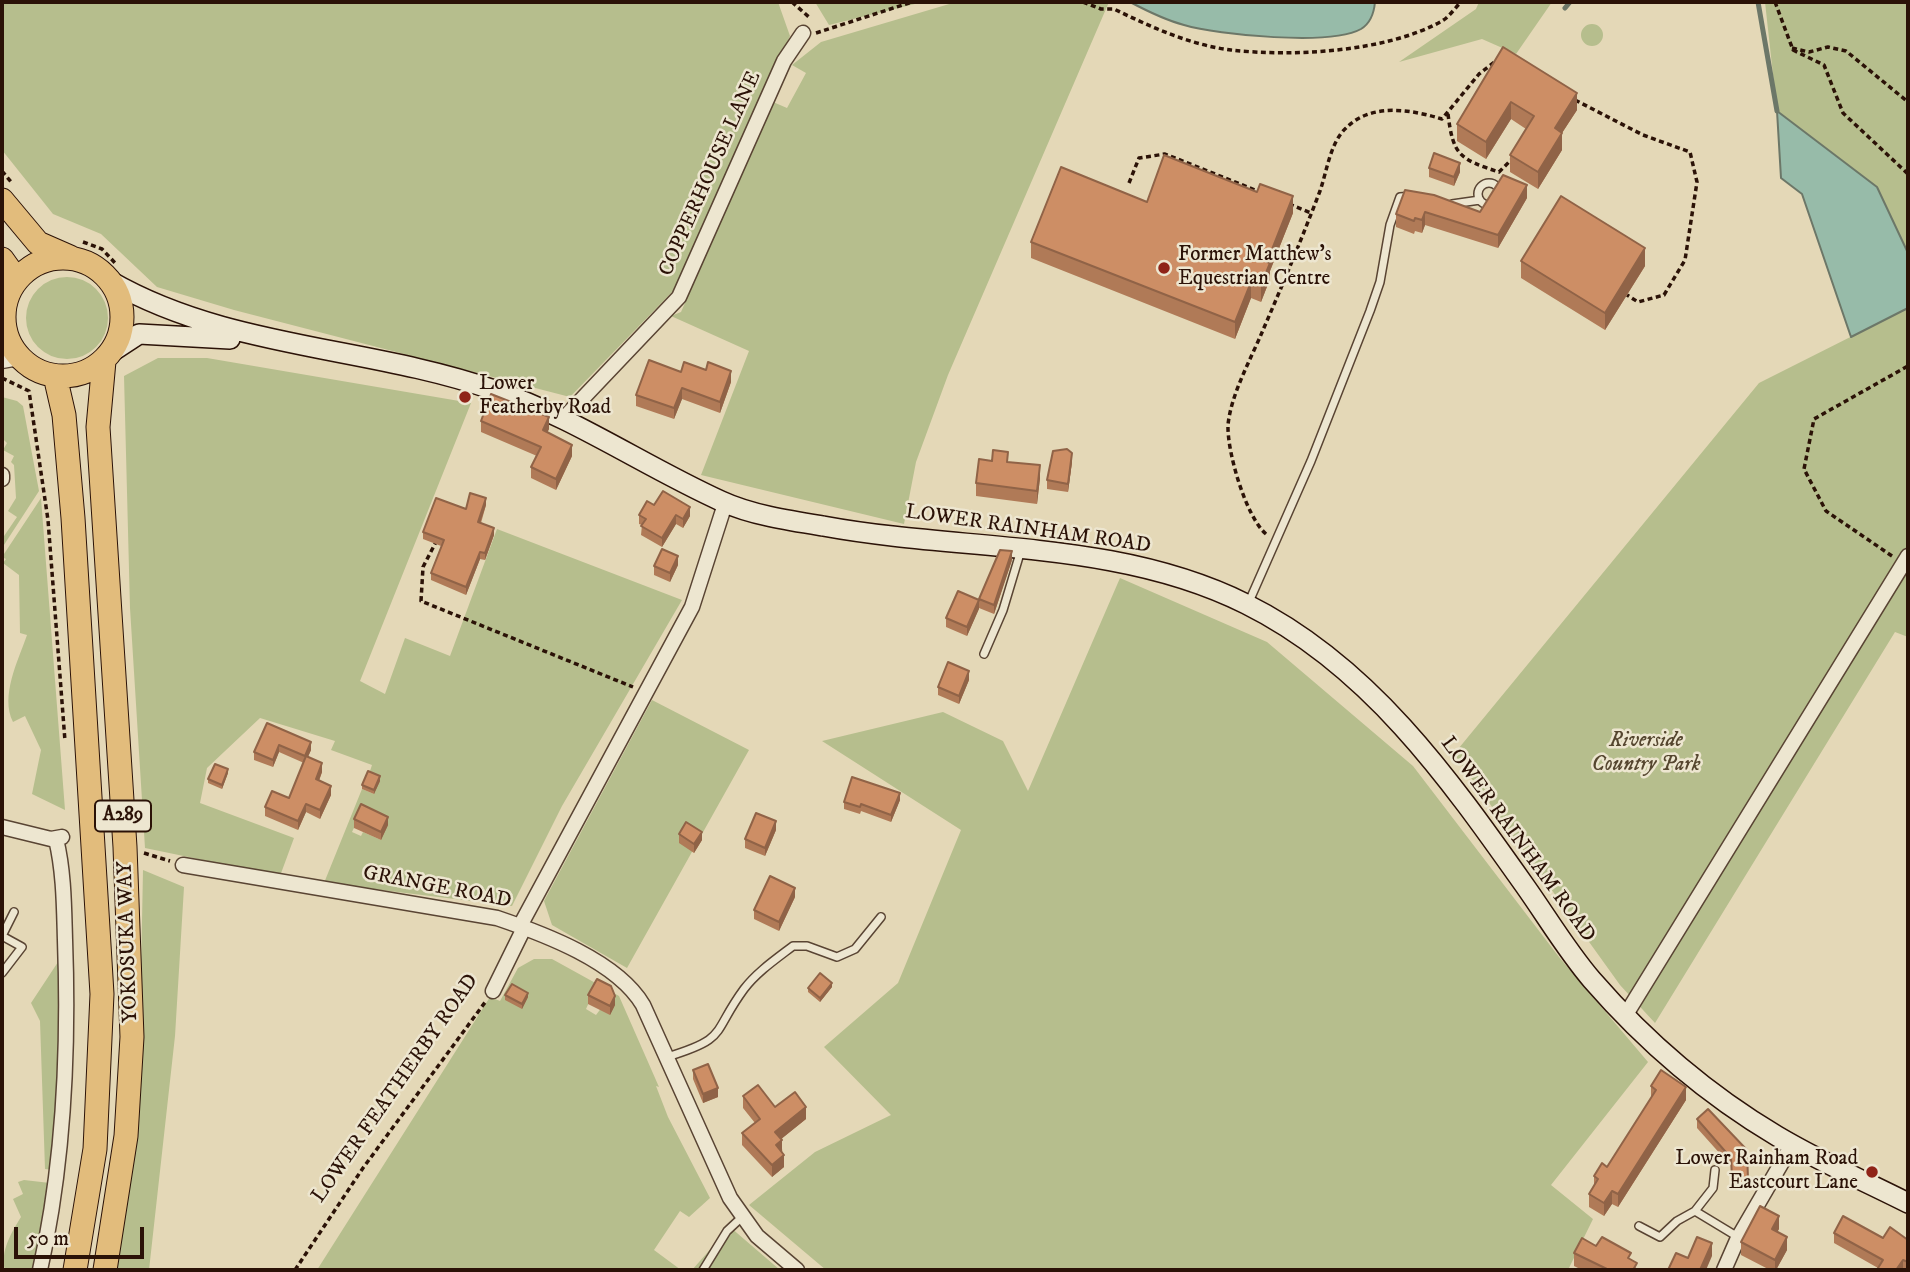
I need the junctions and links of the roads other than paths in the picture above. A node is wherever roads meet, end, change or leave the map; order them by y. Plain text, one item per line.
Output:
1 (803, 33) road end
2 (10, 195) edge
3 (1423, 198) edge
4 (1480, 200) dead end
5 (1444, 204) edge
6 (72, 249) junction
7 (2, 259) edge
8 (17, 280) junction
9 (110, 281) junction
10 (3, 321) edge
11 (263, 338) junction
12 (107, 357) junction
13 (11, 360) edge
14 (55, 376) junction
15 (564, 418) junction
16 (725, 504) junction
17 (1021, 550) junction
18 (1906, 560) edge
19 (1248, 604) junction
20 (984, 654) dead end
21 (2, 827) edge
22 (183, 865) road end
23 (14, 912) dead end
24 (881, 917) dead end
25 (522, 927) junction
26 (2, 936) edge
27 (2, 974) edge
28 (493, 991) road end
29 (1625, 1016) junction
30 (667, 1057) junction
31 (1793, 1144) junction
32 (1714, 1170) dead end
33 (1908, 1203) edge
34 (1695, 1211) junction
35 (742, 1217) junction
36 (1639, 1226) dead end
37 (1738, 1238) junction
38 (40, 1270) edge
39 (75, 1270) edge
40 (105, 1270) edge
41 (702, 1270) edge
42 (797, 1270) edge
43 (1724, 1270) edge

1 - 15 street, COPPERHOUSE LANE
2 - 6 main road
3 - 19 lane
4 - 5 lane
6 - 8 main road
6 - 9 main road
7 - 8 main road
8 - 10 main road
9 - 11 main road, LOWER RAINHAM ROAD
9 - 12 main road
10 - 13 main road
11 - 12 main road, LOWER RAINHAM ROAD
11 - 15 main road, LOWER RAINHAM ROAD
12 - 14 main road
12 - 40 main road, YOKOSUKA WAY / A289
13 - 14 main road
14 - 39 main road, YOKOSUKA WAY / A289
15 - 16 main road, LOWER RAINHAM ROAD
16 - 17 main road, LOWER RAINHAM ROAD
16 - 25 street, LOWER FEATHERBY ROAD
17 - 19 main road, LOWER RAINHAM ROAD
17 - 20 lane
18 - 29 street
19 - 29 main road, LOWER RAINHAM ROAD
21 - 38 street
22 - 25 street, GRANGE ROAD
23 - 26 lane
24 - 30 lane
25 - 28 street, LOWER FEATHERBY ROAD
25 - 30 street, GRANGE ROAD
26 - 27 lane
29 - 31 main road, LOWER RAINHAM ROAD
30 - 35 street, GRANGE ROAD
31 - 33 main road, LOWER RAINHAM ROAD
31 - 37 street
32 - 34 lane
34 - 36 lane
34 - 37 lane
35 - 41 lane
35 - 42 street, GRANGE ROAD
37 - 43 street

